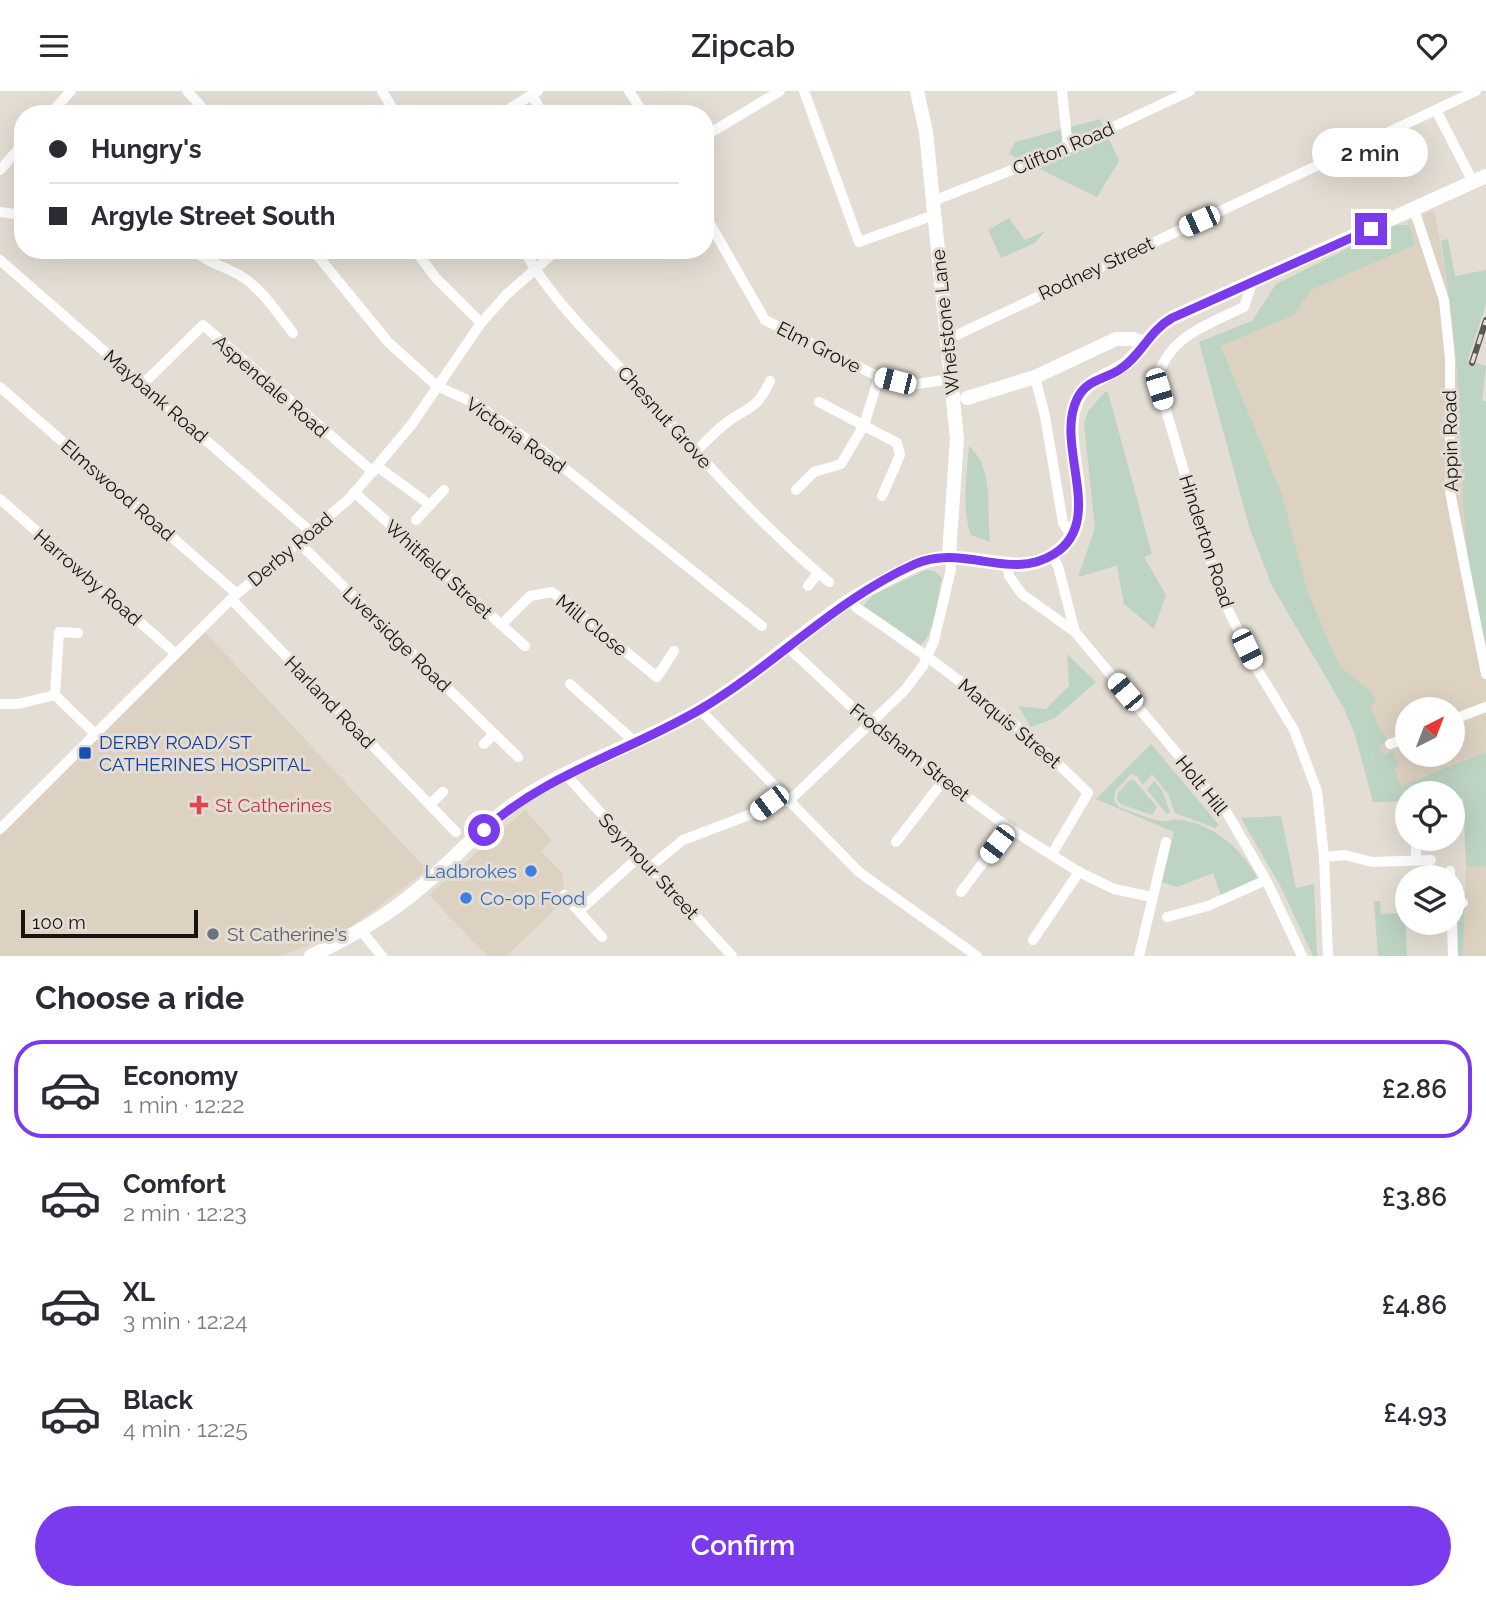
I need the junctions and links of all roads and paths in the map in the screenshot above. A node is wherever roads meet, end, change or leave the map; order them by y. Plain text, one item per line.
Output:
1 (71, 91) edge
2 (187, 91) edge
3 (780, 91) edge
4 (804, 91) edge
5 (917, 91) edge
6 (1062, 91) edge
7 (1190, 91) edge
8 (1476, 91) edge
9 (535, 93) edge
10 (768, 94) edge
11 (58, 105) edge
12 (200, 105) edge
13 (516, 105) edge
14 (1436, 110) junction
15 (714, 130) edge
16 (1068, 148) junction
17 (14, 155) edge
18 (0, 170) edge
19 (1480, 179) edge
20 (934, 208) junction
21 (1414, 209) junction
22 (714, 231) edge
23 (203, 259) edge
24 (320, 259) edge
25 (422, 259) edge
26 (529, 259) edge
27 (546, 259) edge
28 (0, 260) edge
29 (534, 269) junction
30 (1252, 283) junction
31 (481, 323) junction
32 (293, 333) dead end
33 (946, 340) junction
34 (1144, 343) junction
35 (879, 377) junction
36 (1035, 377) junction
37 (950, 379) junction
38 (770, 381) dead end
39 (143, 384) junction
40 (437, 386) junction
41 (0, 387) edge
42 (967, 398) dead end
43 (819, 403) dead end
44 (864, 425) junction
45 (696, 451) junction
46 (375, 469) junction
47 (444, 490) dead end
48 (796, 490) dead end
49 (354, 492) junction
50 (882, 496) dead end
51 (0, 499) edge
52 (430, 505) junction
53 (416, 520) dead end
54 (312, 533) junction
55 (1072, 537) junction
56 (300, 544) junction
57 (949, 555) junction
58 (1052, 556) junction
59 (1008, 565) junction
60 (818, 573) junction
61 (829, 582) dead end
62 (808, 586) dead end
63 (234, 597) junction
64 (850, 600) junction
65 (501, 625) junction
66 (762, 626) dead end
67 (1074, 632) junction
68 (78, 633) dead end
69 (525, 646) dead end
70 (789, 648) junction
71 (674, 651) dead end
72 (176, 654) junction
73 (929, 656) junction
74 (1486, 674) edge
75 (570, 684) dead end
76 (55, 695) junction
77 (0, 704) edge
78 (1486, 707) edge
79 (700, 710) junction
80 (1465, 715) edge
81 (870, 724) junction
82 (494, 734) junction
83 (96, 735) junction
84 (635, 742) junction
85 (1395, 742) edge
86 (484, 744) dead end
87 (1390, 744) dead end
88 (518, 757) dead end
89 (566, 776) junction
90 (943, 781) junction
91 (443, 792) dead end
92 (784, 798) junction
93 (430, 804) junction
94 (0, 809) edge
95 (9, 820) junction
96 (1009, 828) junction
97 (0, 829) edge
98 (456, 832) dead end
99 (896, 842) dead end
100 (1166, 842) dead end
101 (1416, 851) edge
102 (1052, 854) junction
103 (639, 857) junction
104 (1324, 857) junction
105 (1416, 858) junction
106 (1431, 860) dead end
107 (649, 868) junction
108 (1079, 872) junction
109 (1266, 880) junction
110 (961, 893) dead end
111 (564, 895) dead end
112 (1152, 897) junction
113 (579, 911) junction
114 (1167, 917) dead end
115 (362, 932) junction
116 (1452, 935) edge
117 (602, 937) dead end
118 (1033, 940) dead end
119 (311, 956) edge
120 (382, 956) edge
121 (732, 956) edge
122 (977, 956) edge
123 (1139, 956) edge
124 (1302, 956) edge
125 (1328, 956) edge
126 (1453, 956) edge

1 - 11 street
2 - 12 street
3 - 10 street
4 - 20 street, Clifton Road
5 - 20 main road, Whetstone Lane
6 - 16 street
7 - 16 street, Clifton Road
8 - 14 street, Rodney Street
9 - 13 street
10 - 15 street
14 - 19 street
14 - 33 street, Rodney Street
16 - 20 street, Clifton Road
17 - 18 street
19 - 21 main road
20 - 33 main road, Whetstone Lane
21 - 30 main road
21 - 74 street, Appin Road
22 - 35 street, Elm Grove
23 - 32 street
24 - 40 street, Victoria Road
25 - 31 street
26 - 29 street, Chesnut Grove
27 - 29 street, Derby Road
28 - 39 street, Maybank Road
29 - 31 street, Derby Road
29 - 45 street, Chesnut Grove
30 - 34 main road
30 - 104 street, Hinderton Road
31 - 40 street, Derby Road
33 - 37 main road, Whetstone Lane
34 - 36 main road
34 - 55 main road
35 - 37 street, Elm Grove
35 - 44 street
36 - 42 main road
36 - 55 street
37 - 57 main road, Whetstone Lane
38 - 45 street
39 - 46 street, Aspendale Road
39 - 54 street, Maybank Road
40 - 46 street, Derby Road
40 - 66 street, Victoria Road
41 - 63 street, Elmswood Road
43 - 44 street
44 - 48 street
44 - 50 street
45 - 60 street, Chesnut Grove
46 - 49 street, Derby Road
46 - 52 street
47 - 52 street
49 - 54 street, Derby Road
49 - 65 street, Whitfield Street
51 - 72 street, Harrowby Road
52 - 53 street
54 - 56 street, Derby Road
55 - 58 main road
56 - 63 street, Derby Road
56 - 82 street, Liversidge Road
57 - 59 main road
57 - 64 main road
57 - 73 street
58 - 59 main road
58 - 67 street, Holt Hill
59 - 67 street, Holt Hill
60 - 61 street, Chesnut Grove
60 - 62 street
63 - 72 street, Derby Road
63 - 93 street, Harland Road
64 - 70 main road
64 - 73 street, Marquis Street
65 - 69 street, Whitfield Street
65 - 71 street, Mill Close
67 - 109 street, Holt Hill
68 - 76 street
70 - 79 main road
70 - 81 street, Frodsham Street
72 - 83 street, Derby Road
73 - 81 street
73 - 102 street, Marquis Street
75 - 84 street
76 - 77 street
76 - 83 street
78 - 80 street
79 - 84 main road
79 - 92 street
81 - 90 street, Frodsham Street
81 - 92 street
82 - 86 street
82 - 88 street, Liversidge Road
83 - 95 street, Derby Road
84 - 89 main road
85 - 87 street
89 - 103 street, Seymour Street
89 - 115 main road
90 - 96 street, Frodsham Street
90 - 99 street
91 - 93 street
92 - 107 street
92 - 122 street
93 - 98 street, Harland Road
94 - 95 street
95 - 97 street, Derby Road
96 - 102 street, Frodsham Street
96 - 110 street
100 - 112 street
101 - 105 street
102 - 108 street, Frodsham Street
103 - 107 street, Seymour Street
103 - 113 street
104 - 105 street
104 - 125 street, Hinderton Road
105 - 106 street
107 - 121 street, Seymour Street
108 - 112 street, Frodsham Street
108 - 118 street
109 - 114 street
109 - 124 street, Holt Hill
111 - 113 street
112 - 123 street
113 - 117 street
115 - 119 main road
115 - 120 street
116 - 126 street

